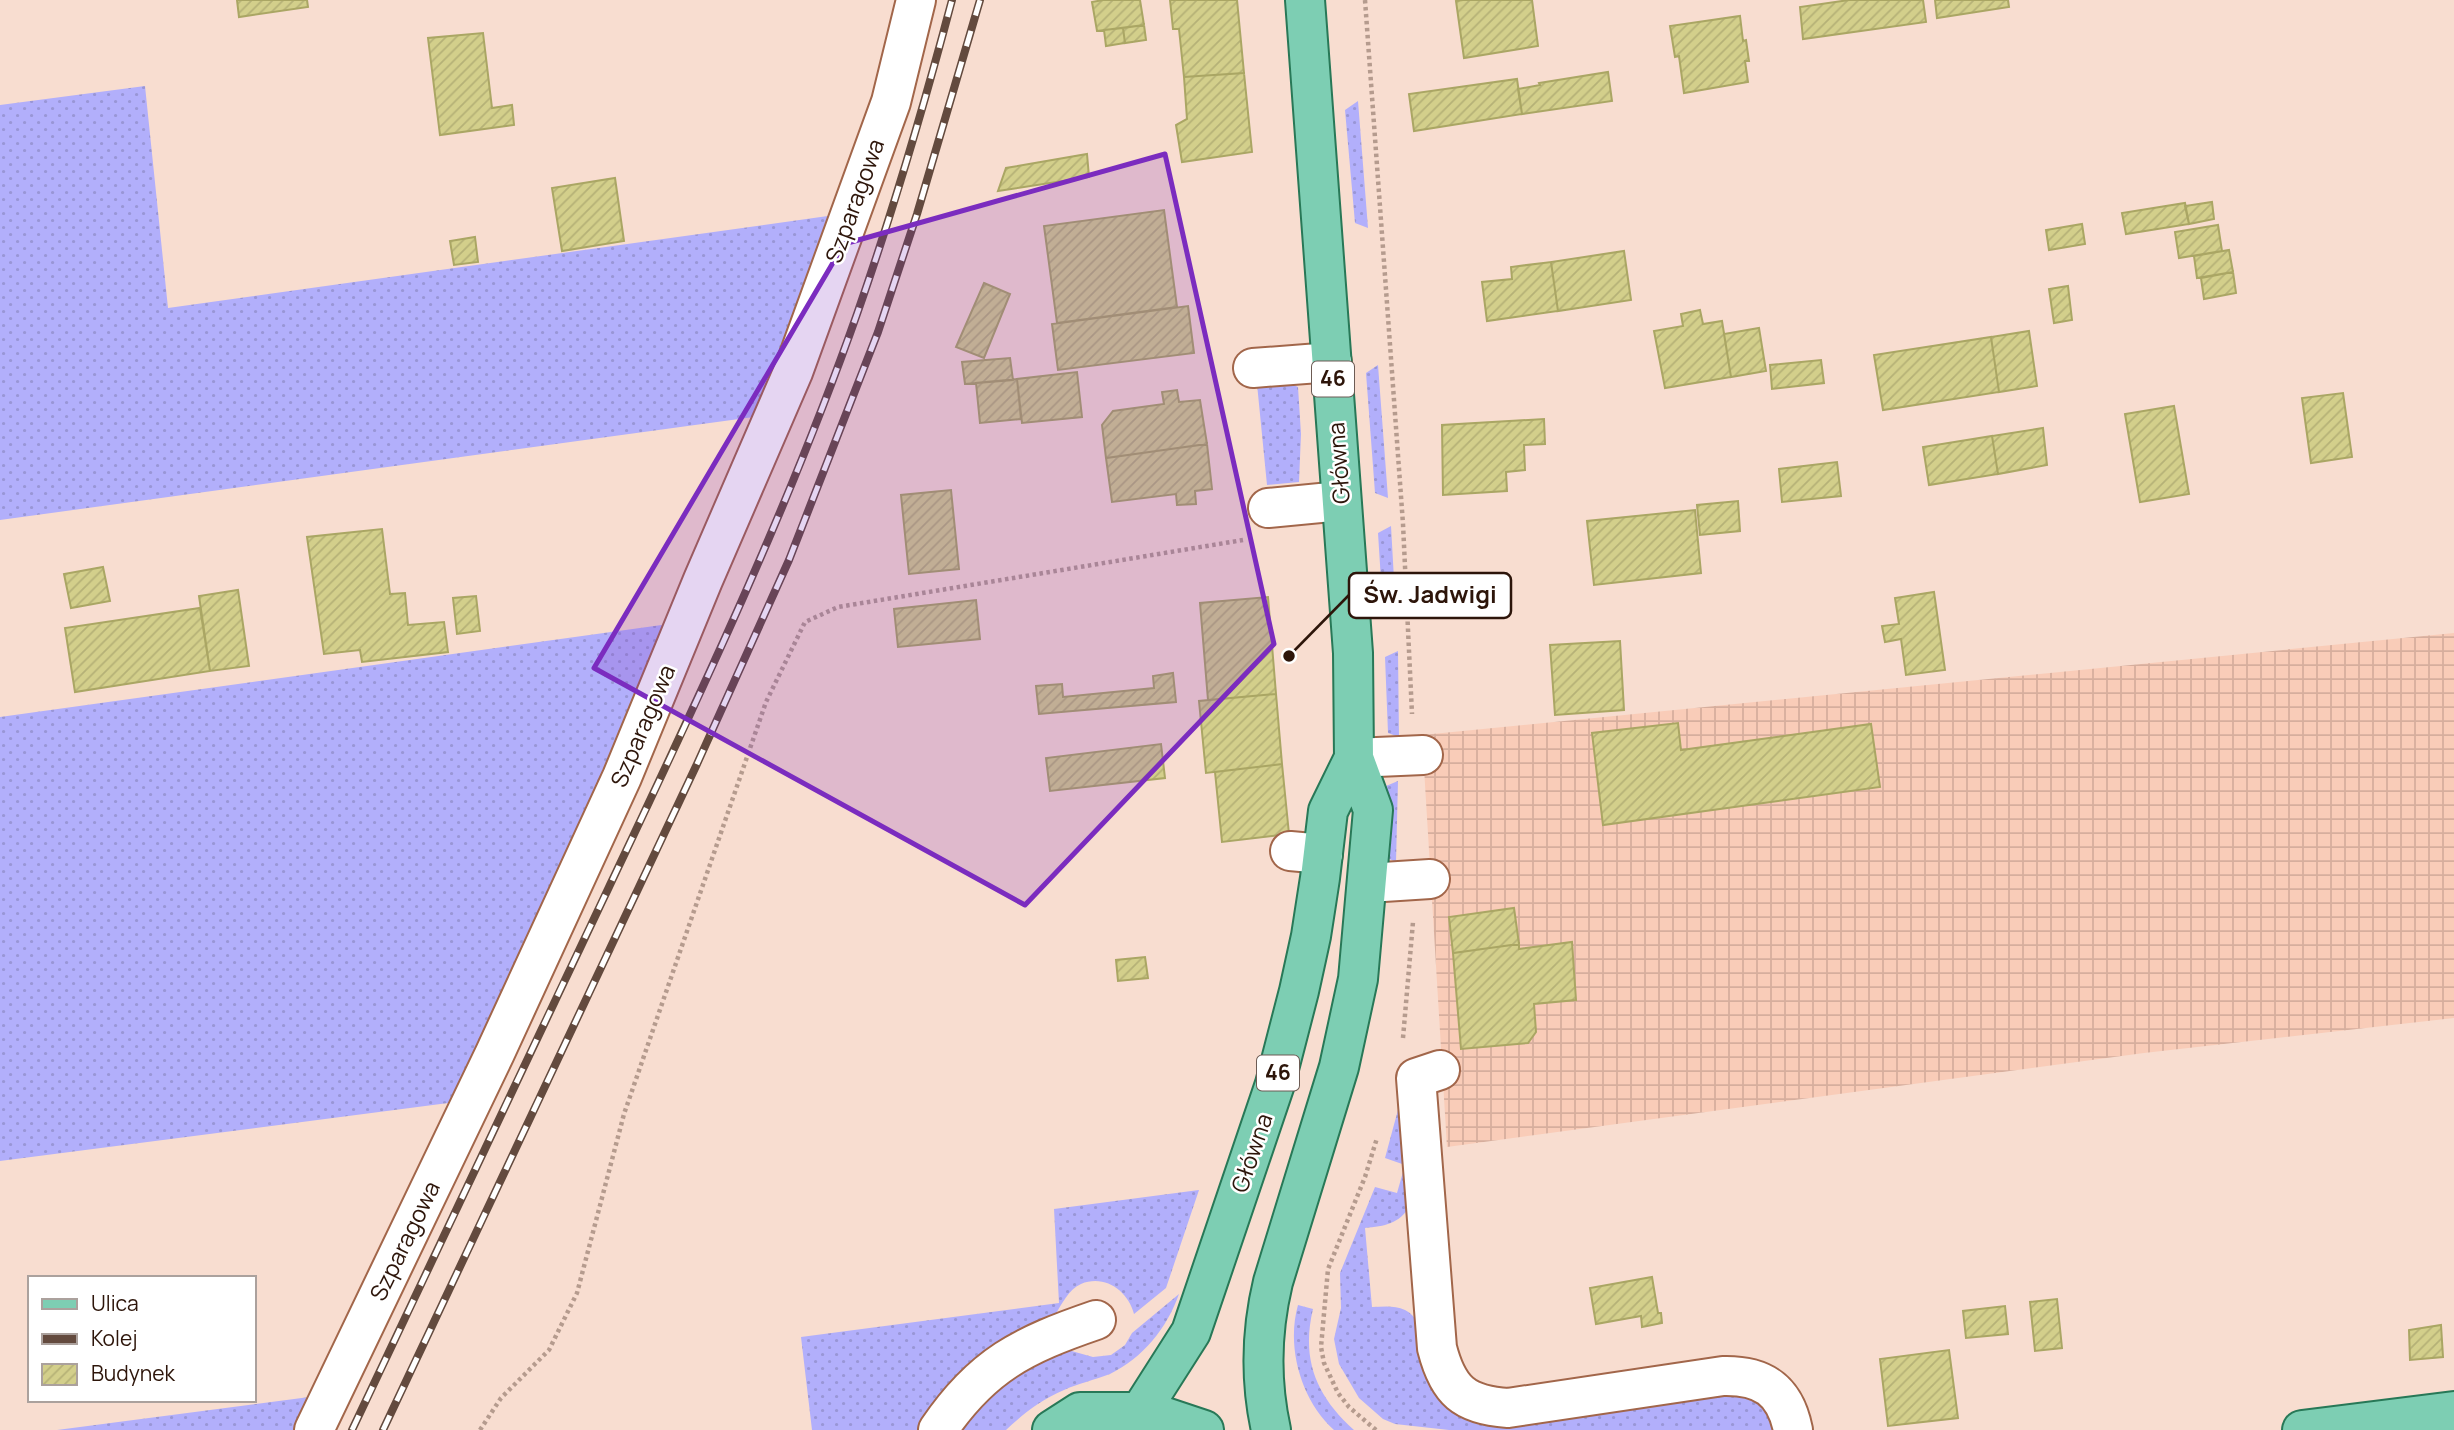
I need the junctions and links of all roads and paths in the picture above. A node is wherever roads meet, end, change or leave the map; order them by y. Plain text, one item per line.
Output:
1 (916, 0) edge
2 (1305, 0) edge
3 (1332, 362) junction
4 (1253, 368) dead end
5 (1341, 501) junction
6 (1262, 523) joint
7 (1423, 755) dead end
8 (1354, 758) junction
9 (1430, 879) dead end
10 (1368, 883) junction
11 (1440, 1070) dead end
12 (1096, 1320) dead end
13 (2454, 1411) edge
14 (1140, 1412) junction
15 (314, 1430) edge
16 (480, 1430) edge
17 (937, 1430) edge
18 (1052, 1430) edge
19 (1204, 1430) edge
20 (1271, 1430) edge
21 (1793, 1430) edge
22 (2302, 1430) edge

1 - 15 street, Szparagowa
2 - 3 main road, Główna / 46
3 - 4 street
3 - 5 main road, Główna / 46
5 - 6 street
5 - 8 main road, Główna / 46
6 - 16 path
7 - 8 street
8 - 10 main road, Główna / 46
8 - 14 main road, Główna / 46
9 - 10 street
10 - 20 main road, Główna / 46
11 - 21 street
12 - 17 street
13 - 22 main road
14 - 18 main road
14 - 19 main road

